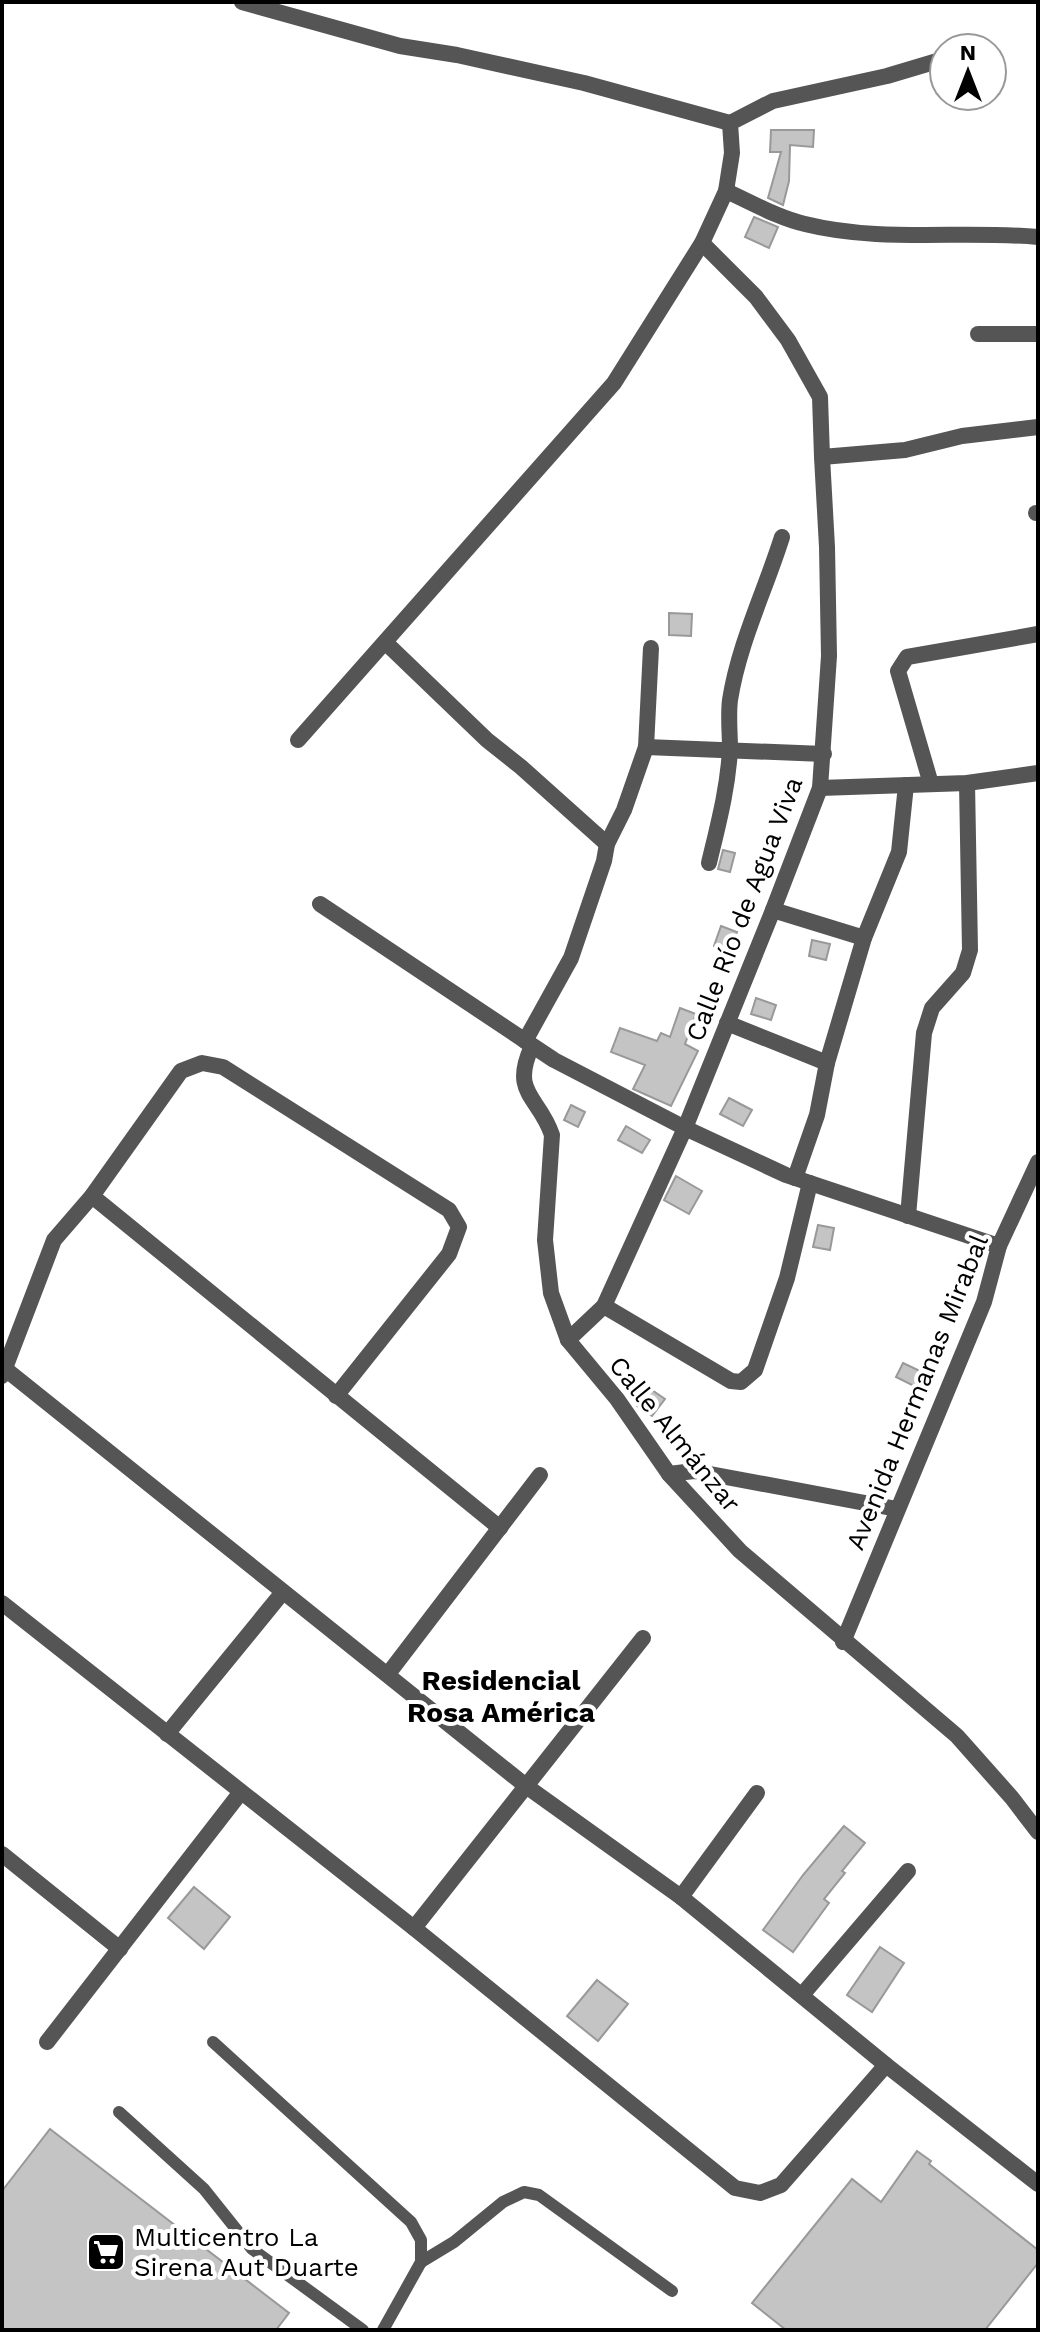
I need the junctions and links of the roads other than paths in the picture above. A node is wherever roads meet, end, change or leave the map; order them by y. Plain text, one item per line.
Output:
1 (242, 2) edge
2 (928, 64) edge
3 (730, 123) junction
4 (726, 191) junction
5 (1038, 237) edge
6 (702, 243) junction
7 (978, 334) dead end
8 (1038, 334) edge
9 (1038, 427) edge
10 (822, 457) junction
11 (782, 537) dead end
12 (1038, 634) edge
13 (386, 643) junction
14 (651, 648) dead end
15 (298, 740) dead end
16 (646, 747) junction
17 (730, 750) junction
18 (824, 754) junction
19 (1038, 773) edge
20 (967, 783) junction
21 (931, 784) junction
22 (906, 785) junction
23 (820, 788) junction
24 (607, 844) junction
25 (709, 863) dead end
26 (320, 904) dead end
27 (773, 910) junction
28 (864, 938) junction
29 (727, 1023) junction
30 (529, 1043) junction
31 (827, 1063) junction
32 (685, 1128) junction
33 (1038, 1162) edge
34 (803, 1180) junction
35 (92, 1196) junction
36 (908, 1216) junction
37 (999, 1246) junction
38 (604, 1306) junction
39 (568, 1340) junction
40 (3, 1372) edge
41 (336, 1396) junction
42 (669, 1474) junction
43 (540, 1475) dead end
44 (897, 1509) junction
45 (500, 1528) junction
46 (283, 1592) junction
47 (2, 1603) edge
48 (643, 1638) dead end
49 (843, 1642) junction
50 (388, 1674) junction
51 (167, 1734) junction
52 (526, 1786) junction
53 (241, 1792) junction
54 (757, 1793) dead end
55 (1038, 1832) edge
56 (2, 1854) edge
57 (908, 1871) dead end
58 (681, 1897) junction
59 (414, 1928) junction
60 (120, 1949) junction
61 (802, 1995) junction
62 (47, 2042) dead end
63 (213, 2042) dead end
64 (886, 2065) junction
65 (119, 2112) dead end
66 (1038, 2184) edge
67 (421, 2262) junction
68 (672, 2291) dead end
69 (363, 2330) edge
70 (383, 2330) edge

1 - 3 street
2 - 3 street
3 - 4 street
4 - 5 street
4 - 6 street
6 - 10 street, Calle Río de Agua Viva
6 - 13 street
7 - 8 street
9 - 10 street
10 - 18 street, Calle Río de Agua Viva
11 - 17 street
12 - 21 street
13 - 15 street
13 - 24 street
14 - 16 street, Calle Almánzar
16 - 17 street
16 - 24 street, Calle Almánzar
17 - 18 street
17 - 25 street
18 - 23 street, Calle Río de Agua Viva
19 - 20 street
20 - 21 street
20 - 36 street
21 - 22 street
22 - 23 street
22 - 28 street
23 - 27 street, Calle Río de Agua Viva
24 - 30 street, Calle Almánzar
26 - 30 street
27 - 28 street
27 - 29 street, Calle Río de Agua Viva
28 - 31 street
29 - 31 street
29 - 32 street, Calle Río de Agua Viva
30 - 32 street
30 - 39 street, Calle Almánzar
31 - 34 street
32 - 34 street
32 - 38 street, Calle Río de Agua Viva
33 - 37 street, Avenida Hermanas Mirabal
34 - 36 street
34 - 38 street
35 - 40 street
35 - 41 street
35 - 41 street
36 - 37 street
37 - 44 street, Avenida Hermanas Mirabal
38 - 39 street, Calle Río de Agua Viva
39 - 42 street, Calle Almánzar
40 - 46 street
41 - 45 street
42 - 44 street
42 - 49 street, Calle Almánzar
43 - 45 street
44 - 49 street, Avenida Hermanas Mirabal
45 - 50 street
46 - 50 street
46 - 51 street
47 - 51 street
48 - 52 street
49 - 55 street, Calle Almánzar
50 - 52 street
51 - 53 street
52 - 58 street
52 - 59 street
53 - 59 street
53 - 60 street
54 - 58 street
56 - 60 street
57 - 61 street
58 - 61 street
59 - 64 street
60 - 62 street
61 - 64 street
63 - 67 lane
64 - 66 street
65 - 69 lane
67 - 68 lane
67 - 70 lane

